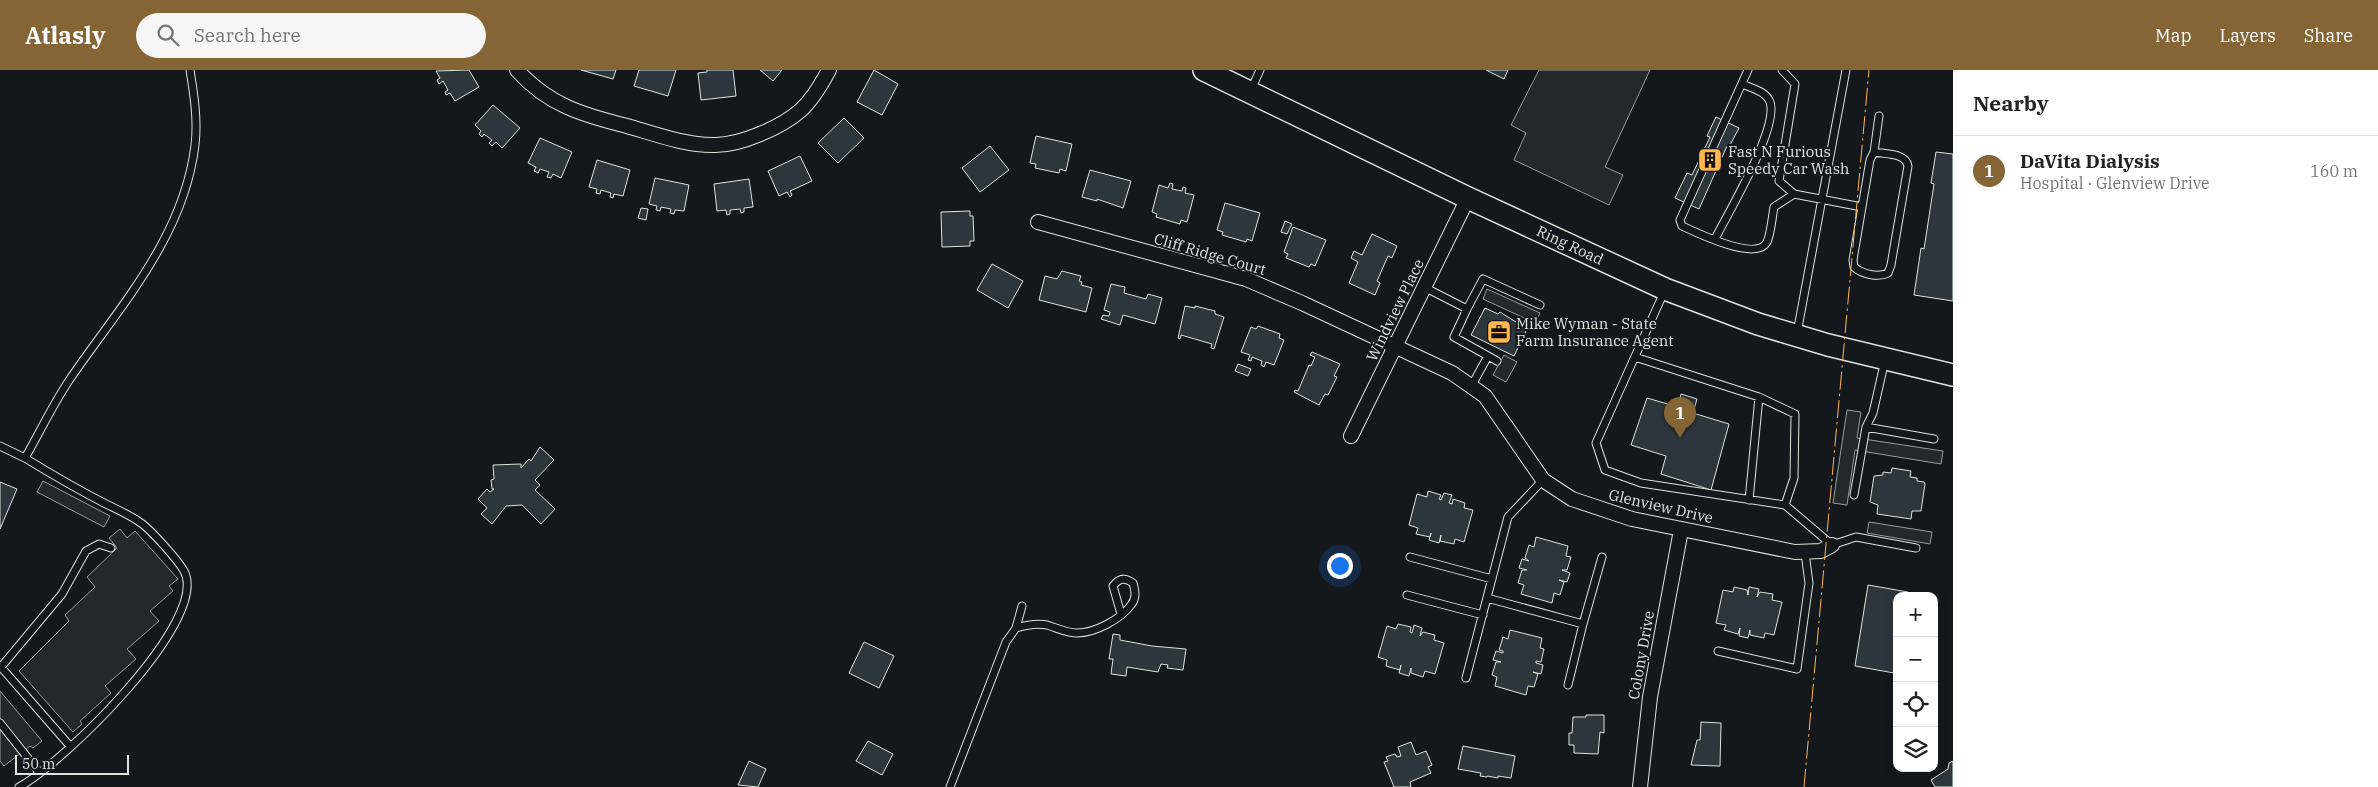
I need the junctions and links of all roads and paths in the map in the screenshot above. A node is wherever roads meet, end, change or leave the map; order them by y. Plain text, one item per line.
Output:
1 (190, 70) edge
2 (517, 70) edge
3 (829, 70) edge
4 (1204, 70) edge
5 (1260, 70) edge
6 (1748, 70) edge
7 (1782, 70) edge
8 (1846, 70) edge
9 (1742, 84) junction
10 (1250, 92) junction
11 (1879, 116) dead end
12 (1874, 152) junction
13 (1794, 194) junction
14 (1468, 198) junction
15 (1822, 199) junction
16 (1862, 207) junction
17 (1038, 222) dead end
18 (1715, 239) junction
19 (1424, 287) junction
20 (1665, 289) junction
21 (1540, 305) dead end
22 (1467, 309) junction
23 (1797, 335) junction
24 (1394, 347) junction
25 (1488, 356) junction
26 (1635, 357) junction
27 (1885, 360) junction
28 (1497, 361) dead end
29 (1953, 375) edge
30 (1472, 385) junction
31 (1759, 397) junction
32 (1866, 427) junction
33 (1351, 436) dead end
34 (1934, 439) dead end
35 (0, 446) edge
36 (25, 458) junction
37 (1543, 480) junction
38 (1854, 495) dead end
39 (1749, 500) junction
40 (1785, 505) junction
41 (1681, 530) junction
42 (1832, 545) junction
43 (111, 548) dead end
44 (1916, 548) dead end
45 (1805, 553) junction
46 (1410, 557) dead end
47 (1602, 557) dead end
48 (1492, 579) junction
49 (1407, 595) dead end
50 (1487, 598) junction
51 (1022, 606) dead end
52 (1121, 614) junction
53 (1483, 615) junction
54 (1584, 624) junction
55 (1016, 628) junction
56 (1718, 651) dead end
57 (1, 666) edge
58 (1466, 678) dead end
59 (1568, 685) dead end
60 (0, 723) edge
61 (70, 746) junction
62 (39, 772) junction
63 (19, 787) edge
64 (950, 787) edge
65 (1640, 787) edge

1 - 36 lane
2 - 3 street
4 - 10 main road, Ring Road
5 - 10 lane
6 - 9 lane
7 - 13 lane
8 - 15 lane
9 - 18 lane
9 - 18 lane
10 - 14 main road, Ring Road
11 - 12 lane
12 - 16 lane
12 - 16 lane
13 - 15 lane
13 - 18 lane
14 - 19 street, Windview Place
14 - 20 main road, Ring Road
15 - 16 lane
15 - 23 lane
17 - 24 street, Cliff Ridge Court
19 - 22 lane
19 - 24 street, Windview Place
20 - 23 main road, Ring Road
20 - 26 lane
21 - 22 lane
22 - 25 lane
23 - 27 main road, Ring Road
24 - 30 street, Glenview Drive
24 - 33 street, Windview Place
25 - 28 lane
25 - 30 lane
26 - 31 lane
26 - 39 lane
27 - 29 main road, Ring Road
27 - 32 lane
30 - 37 street, Glenview Drive
31 - 39 lane
31 - 40 lane
32 - 34 lane
32 - 38 lane
35 - 36 lane
36 - 61 lane
37 - 41 street, Glenview Drive
37 - 48 lane
39 - 40 lane
40 - 42 lane
41 - 45 street, Glenview Drive
41 - 65 street, Colony Drive
42 - 44 lane
42 - 45 street, Glenview Drive
43 - 57 lane
45 - 56 lane
46 - 48 lane
47 - 54 lane
48 - 50 lane
49 - 53 lane
50 - 53 lane
50 - 54 lane
51 - 55 lane
52 - 52 lane
52 - 55 lane
53 - 58 lane
54 - 59 lane
55 - 64 lane
57 - 61 lane
60 - 62 lane
61 - 62 lane
62 - 63 lane

